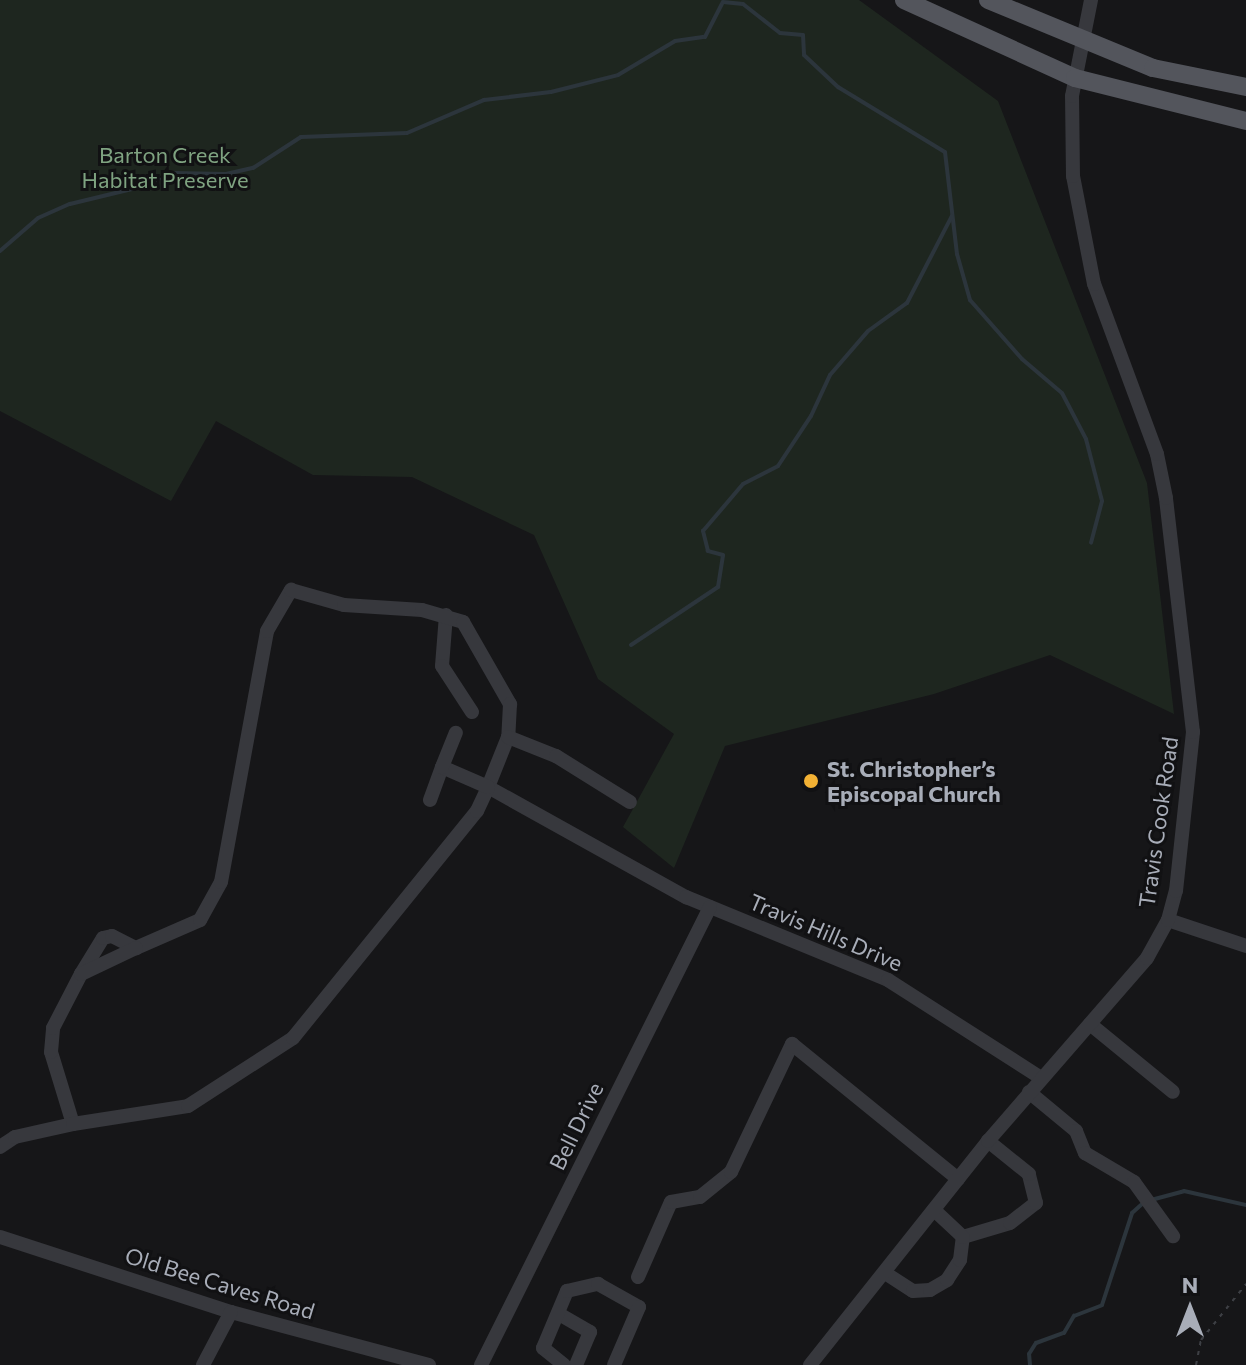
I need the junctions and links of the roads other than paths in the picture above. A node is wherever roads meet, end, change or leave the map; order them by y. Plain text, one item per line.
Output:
1 (904, 0) edge
2 (988, 0) edge
3 (1091, 0) edge
4 (1086, 41) junction
5 (1075, 78) junction
6 (1246, 87) edge
7 (1246, 121) edge
8 (446, 615) junction
9 (472, 712) dead end
10 (456, 733) dead end
11 (505, 744) junction
12 (442, 767) junction
13 (488, 787) junction
14 (430, 800) dead end
15 (630, 802) dead end
16 (710, 907) junction
17 (1168, 920) junction
18 (1246, 946) edge
19 (136, 948) junction
20 (81, 974) junction
21 (1090, 1024) junction
22 (1041, 1078) junction
23 (1029, 1092) junction
24 (1173, 1092) dead end
25 (73, 1124) junction
26 (988, 1141) junction
27 (0, 1147) edge
28 (958, 1179) junction
29 (934, 1210) junction
30 (1173, 1236) dead end
31 (0, 1237) edge
32 (963, 1242) junction
33 (885, 1273) junction
34 (638, 1277) dead end
35 (231, 1312) junction
36 (559, 1314) junction
37 (203, 1365) edge
38 (429, 1365) edge
39 (481, 1365) edge
40 (564, 1365) edge
41 (576, 1365) edge
42 (614, 1365) edge
43 (810, 1365) edge

1 - 5 main road
2 - 4 main road
3 - 4 street, Travis Cook Road
4 - 5 street, Travis Cook Road
4 - 6 main road
5 - 7 main road
5 - 17 street, Travis Cook Road
8 - 9 street
8 - 11 street
8 - 19 street
10 - 12 street
11 - 13 street
11 - 15 street
12 - 13 street, Travis Hills Drive
12 - 14 street
13 - 16 street, Travis Hills Drive
13 - 25 street
16 - 22 street, Travis Hills Drive
16 - 39 street, Bell Drive
17 - 18 street
17 - 21 street, Travis Cook Road
19 - 20 street
19 - 20 street
20 - 25 street
21 - 22 street, Travis Cook Road
21 - 24 street
22 - 23 street, Travis Cook Road
23 - 26 street, Travis Cook Road
23 - 30 street
25 - 27 street
26 - 28 street, Travis Cook Road
26 - 32 street
28 - 29 street, Travis Cook Road
28 - 34 street
29 - 32 street
29 - 33 street, Travis Cook Road
31 - 35 street, Old Bee Caves Road
32 - 33 street
33 - 43 street, Travis Cook Road
35 - 37 street
35 - 38 street, Old Bee Caves Road
36 - 40 street
36 - 41 street
36 - 42 street

